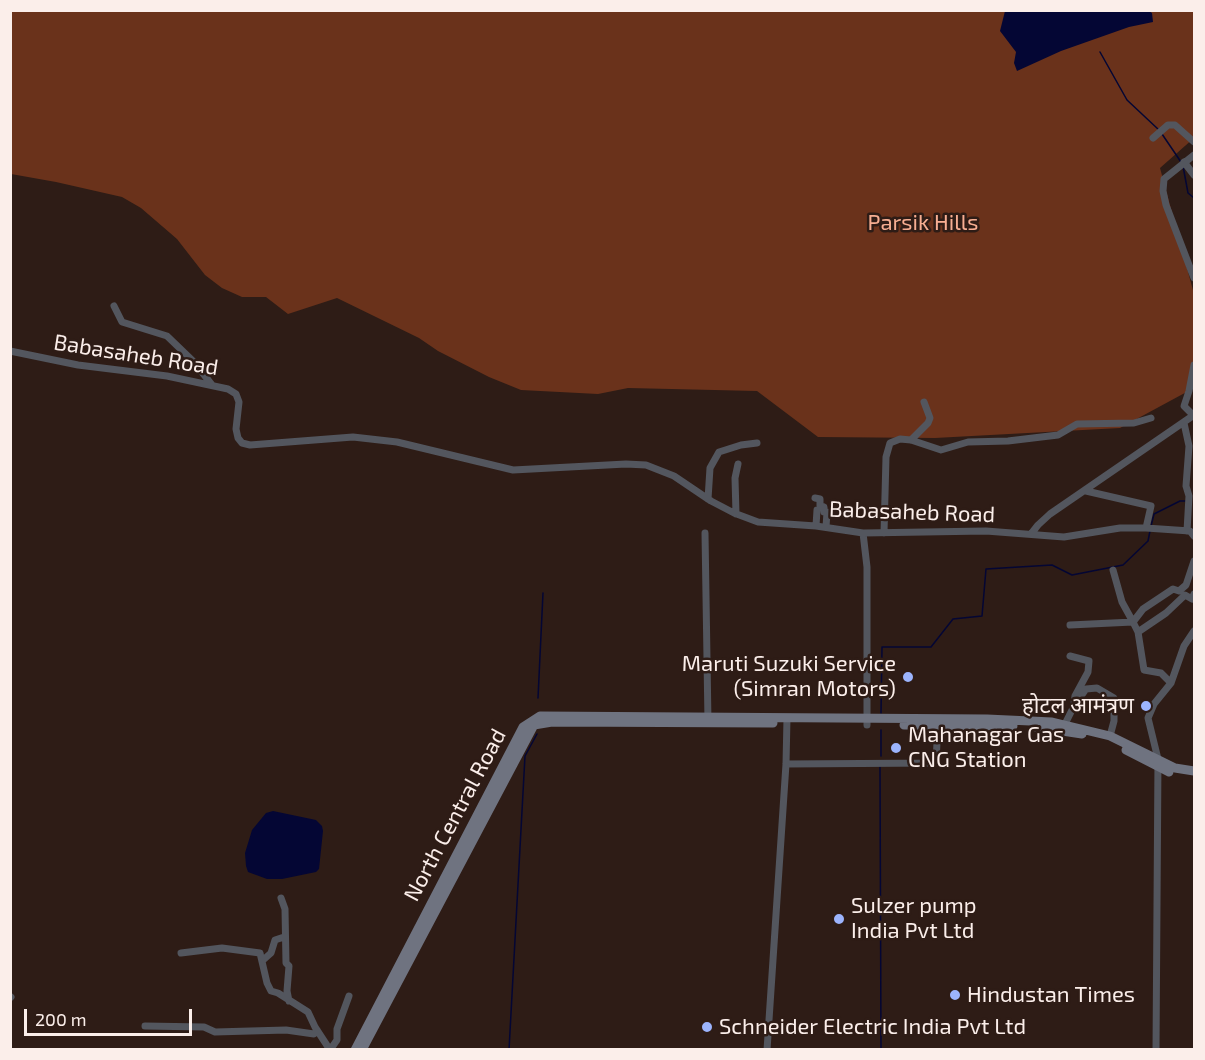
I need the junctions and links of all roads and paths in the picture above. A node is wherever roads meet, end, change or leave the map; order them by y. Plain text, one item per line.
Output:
1 (1153, 138) dead end
2 (1194, 142) edge
3 (1194, 155) edge
4 (1184, 162) junction
5 (1194, 175) edge
6 (1194, 278) edge
7 (114, 306) dead end
8 (10, 351) edge
9 (1194, 365) edge
10 (212, 385) junction
11 (924, 402) dead end
12 (1194, 416) edge
13 (1151, 418) dead end
14 (1184, 423) junction
15 (911, 440) junction
16 (757, 443) dead end
17 (738, 464) dead end
18 (1086, 491) junction
19 (815, 498) dead end
20 (708, 499) junction
21 (817, 510) dead end
22 (736, 514) junction
23 (816, 526) junction
24 (826, 527) junction
25 (1146, 528) junction
26 (1187, 531) junction
27 (884, 532) junction
28 (705, 533) dead end
29 (863, 533) junction
30 (1030, 534) junction
31 (1194, 536) edge
32 (1194, 561) edge
33 (1113, 570) dead end
34 (1189, 596) edge
35 (1133, 622) junction
36 (1070, 625) dead end
37 (1194, 631) edge
38 (1138, 632) junction
39 (1070, 656) dead end
40 (1171, 683) junction
41 (1074, 706) junction
42 (708, 721) junction
43 (787, 721) junction
44 (870, 721) junction
45 (533, 723) junction
46 (1065, 724) junction
47 (1110, 736) junction
48 (937, 742) dead end
49 (1158, 763) junction
50 (786, 764) junction
51 (1194, 771) edge
52 (1194, 776) edge
53 (281, 898) dead end
54 (284, 937) junction
55 (181, 953) dead end
56 (262, 961) junction
57 (349, 996) dead end
58 (289, 1001) junction
59 (146, 1026) dead end
60 (317, 1030) junction
61 (330, 1050) edge
62 (355, 1050) edge
63 (363, 1050) edge
64 (767, 1050) edge
65 (1156, 1050) edge

1 - 2 street
3 - 4 street
4 - 5 street
4 - 6 street
7 - 10 street
8 - 10 street, Babasaheb Road
9 - 12 street
10 - 20 street, Babasaheb Road
11 - 15 street
12 - 14 street
13 - 15 street
14 - 18 street
14 - 26 street
15 - 27 street
16 - 20 street
17 - 22 street
18 - 25 street
18 - 30 street
19 - 24 street
20 - 22 street, Babasaheb Road
21 - 23 street
22 - 23 street, Babasaheb Road
23 - 24 street, Babasaheb Road
24 - 29 street, Babasaheb Road
25 - 26 street, Babasaheb Road
25 - 30 street, Babasaheb Road
26 - 31 street
27 - 29 street, Babasaheb Road
27 - 30 street, Babasaheb Road
28 - 42 street
29 - 44 street
32 - 34 street
33 - 35 street
34 - 35 street
34 - 38 street
35 - 36 street
35 - 38 street
37 - 40 street
38 - 40 street
39 - 41 street
40 - 49 street
41 - 46 street
41 - 47 street
42 - 43 main road, North Central Road
42 - 45 main road, North Central Road
43 - 44 main road, North Central Road
43 - 50 street
44 - 46 main road, North Central Road
44 - 49 main road, North Central Road
45 - 62 main road, North Central Road
45 - 63 main road, North Central Road
46 - 47 main road, North Central Road
47 - 49 main road, North Central Road
48 - 50 street
49 - 51 main road, North Central Road
49 - 52 main road, North Central Road
49 - 65 street
50 - 64 street
53 - 54 street
54 - 56 street
54 - 58 street
55 - 56 street
56 - 58 street
57 - 61 street
58 - 60 street
59 - 60 street
60 - 61 street

